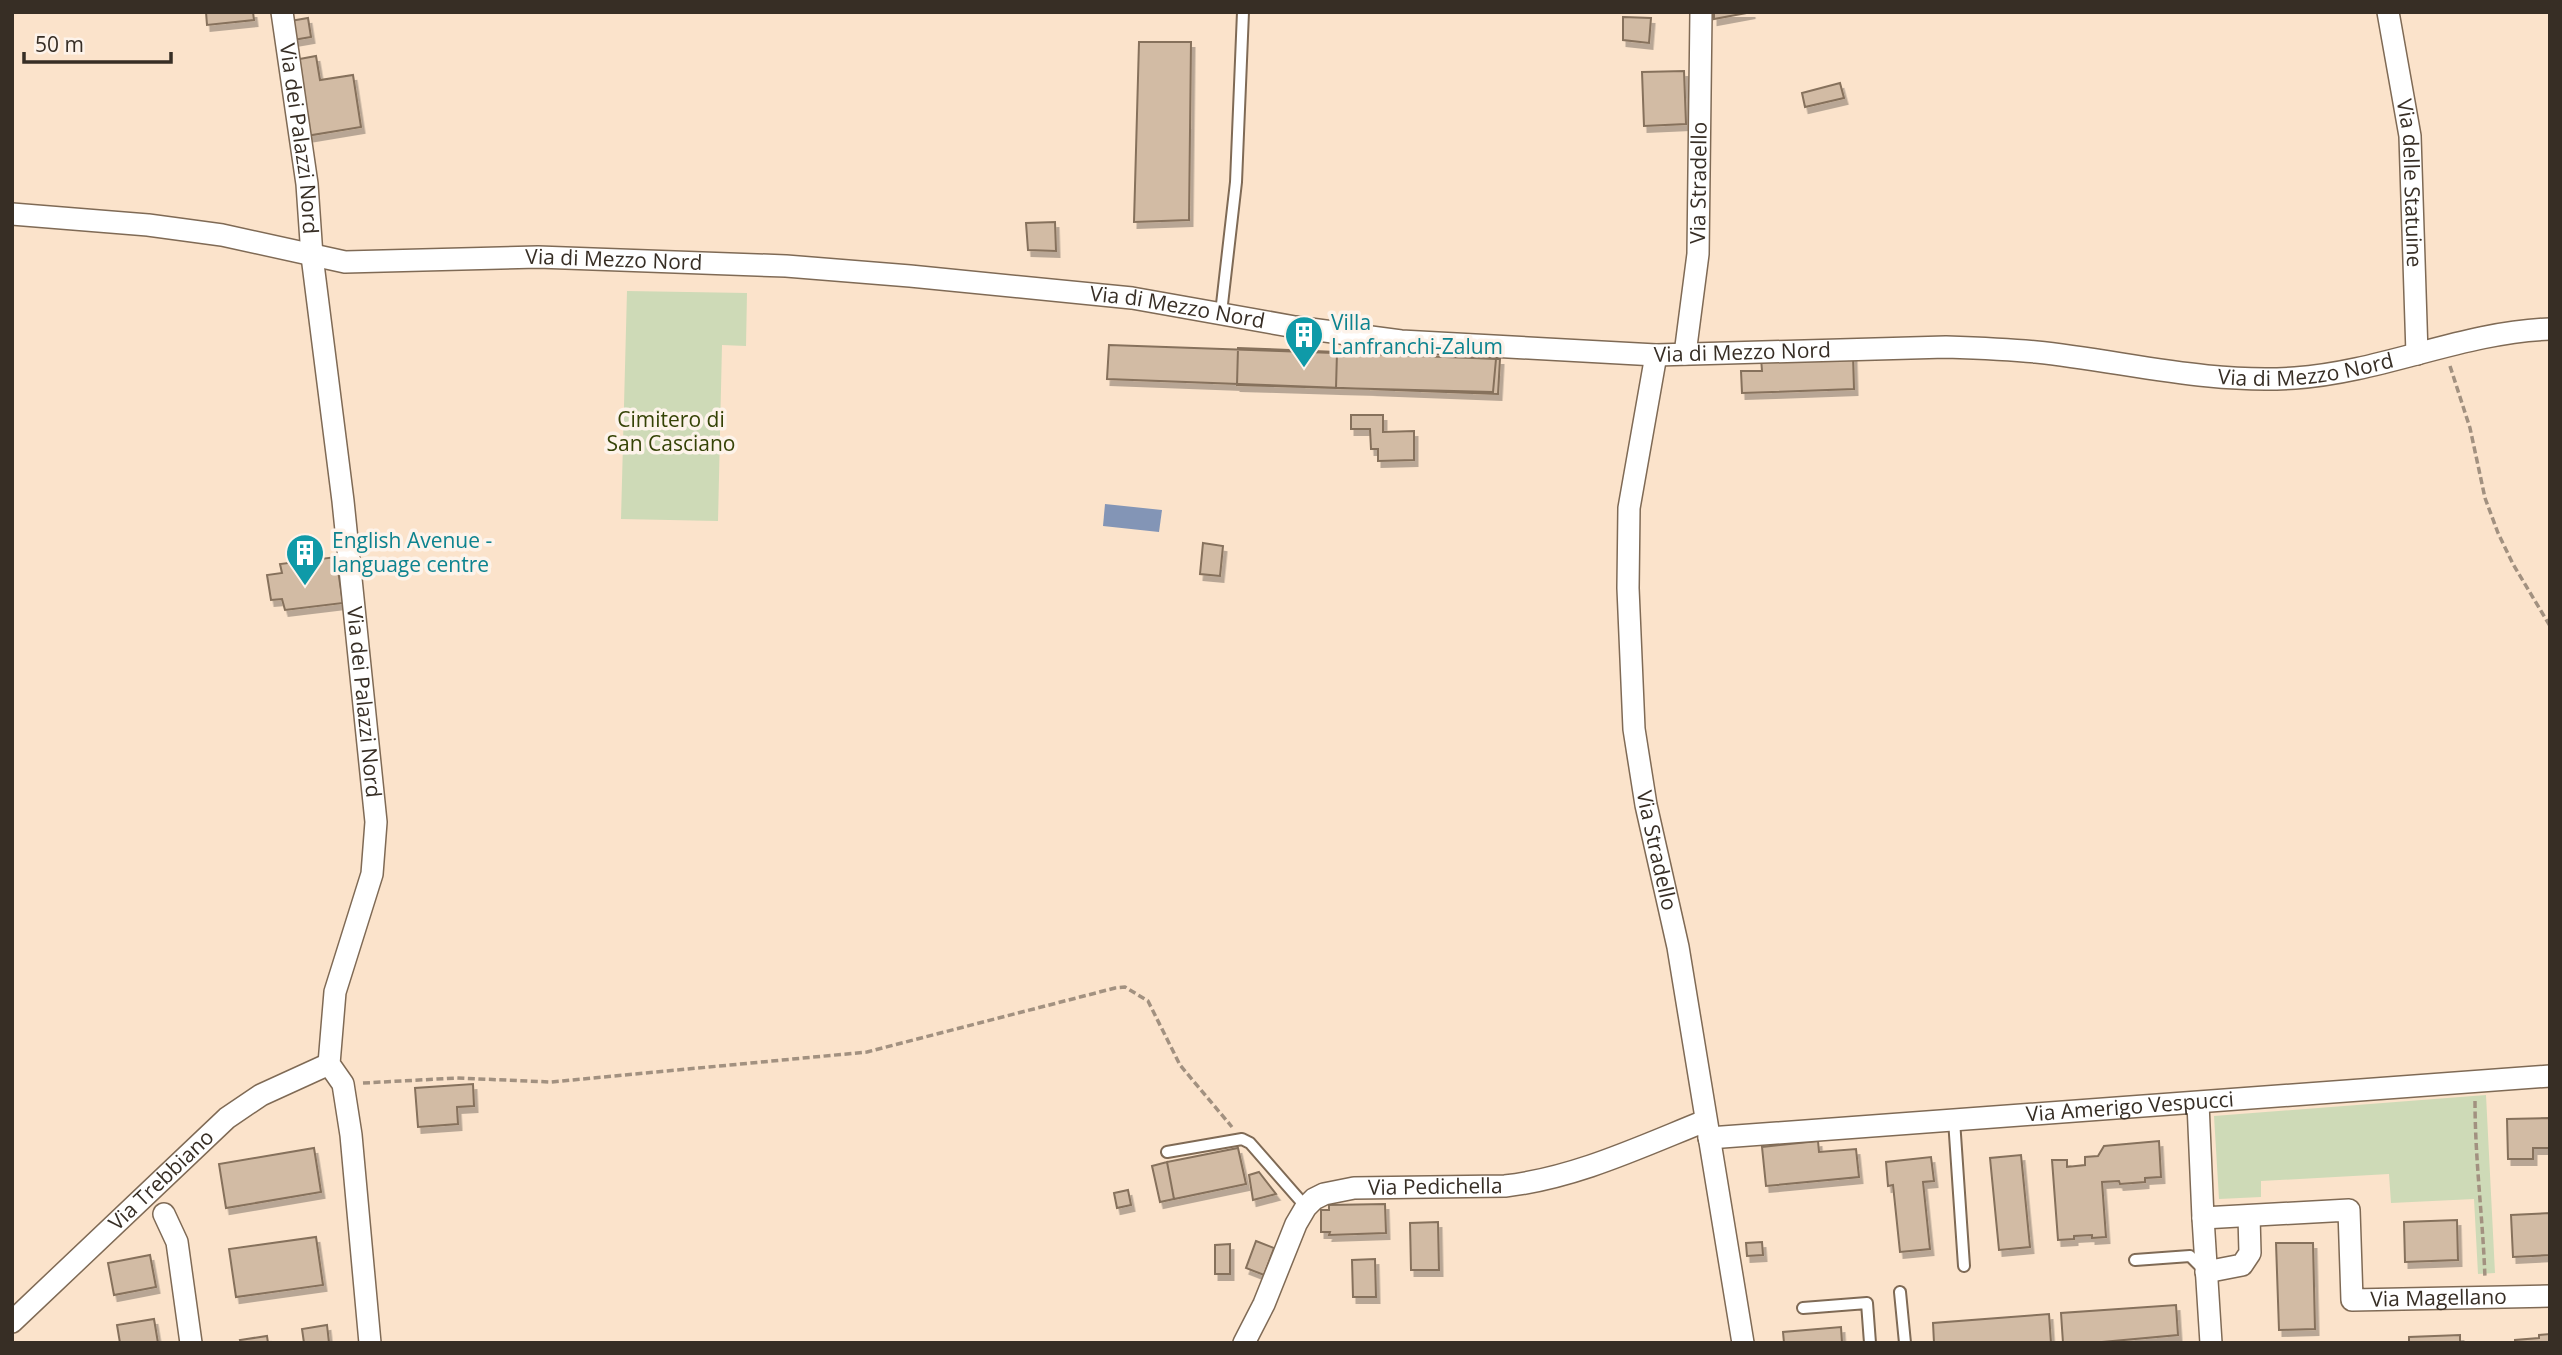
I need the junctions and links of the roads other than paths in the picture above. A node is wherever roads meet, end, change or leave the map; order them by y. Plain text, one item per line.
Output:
1 (282, 12) edge
2 (1243, 12) edge
3 (1701, 12) edge
4 (2388, 12) edge
5 (12, 214) edge
6 (312, 256) junction
7 (1221, 313) junction
8 (2550, 329) edge
9 (1685, 354) junction
10 (1656, 355) junction
11 (2417, 355) junction
12 (330, 1064) junction
13 (2550, 1076) edge
14 (2198, 1103) junction
15 (1954, 1120) junction
16 (1707, 1130) junction
17 (1167, 1152) dead end
18 (1306, 1207) junction
19 (164, 1214) dead end
20 (2249, 1216) junction
21 (2203, 1218) junction
22 (2135, 1260) dead end
23 (1964, 1266) dead end
24 (2206, 1272) junction
25 (1900, 1292) dead end
26 (2550, 1296) edge
27 (1803, 1308) dead end
28 (12, 1322) edge
29 (191, 1343) edge
30 (370, 1343) edge
31 (1244, 1343) edge
32 (1743, 1343) edge
33 (1870, 1343) edge
34 (1905, 1343) edge
35 (2211, 1343) edge

1 - 6 street, Via dei Palazzi Nord
2 - 7 lane
3 - 9 street, Via Stradello
4 - 11 street, Via delle Statuine
5 - 6 street, Via di Mezzo Nord
6 - 7 street, Via di Mezzo Nord
6 - 12 street, Via dei Palazzi Nord
7 - 10 street, Via di Mezzo Nord
8 - 11 street, Via di Mezzo Nord
9 - 10 street, Via di Mezzo Nord
9 - 11 street, Via di Mezzo Nord
10 - 16 street, Via Stradello
12 - 28 street, Via Trebbiano
12 - 30 street
13 - 14 street, Via Amerigo Vespucci
14 - 15 street, Via Amerigo Vespucci
14 - 21 street
15 - 16 street, Via Amerigo Vespucci
15 - 23 lane
16 - 18 street, Via Pedichella
16 - 32 street, Via Stradello
17 - 18 lane
18 - 31 street
19 - 29 street
20 - 21 street, Via Magellano
20 - 24 street
20 - 26 street, Via Magellano
21 - 24 street
22 - 24 lane
24 - 35 street
25 - 34 lane
27 - 33 lane

